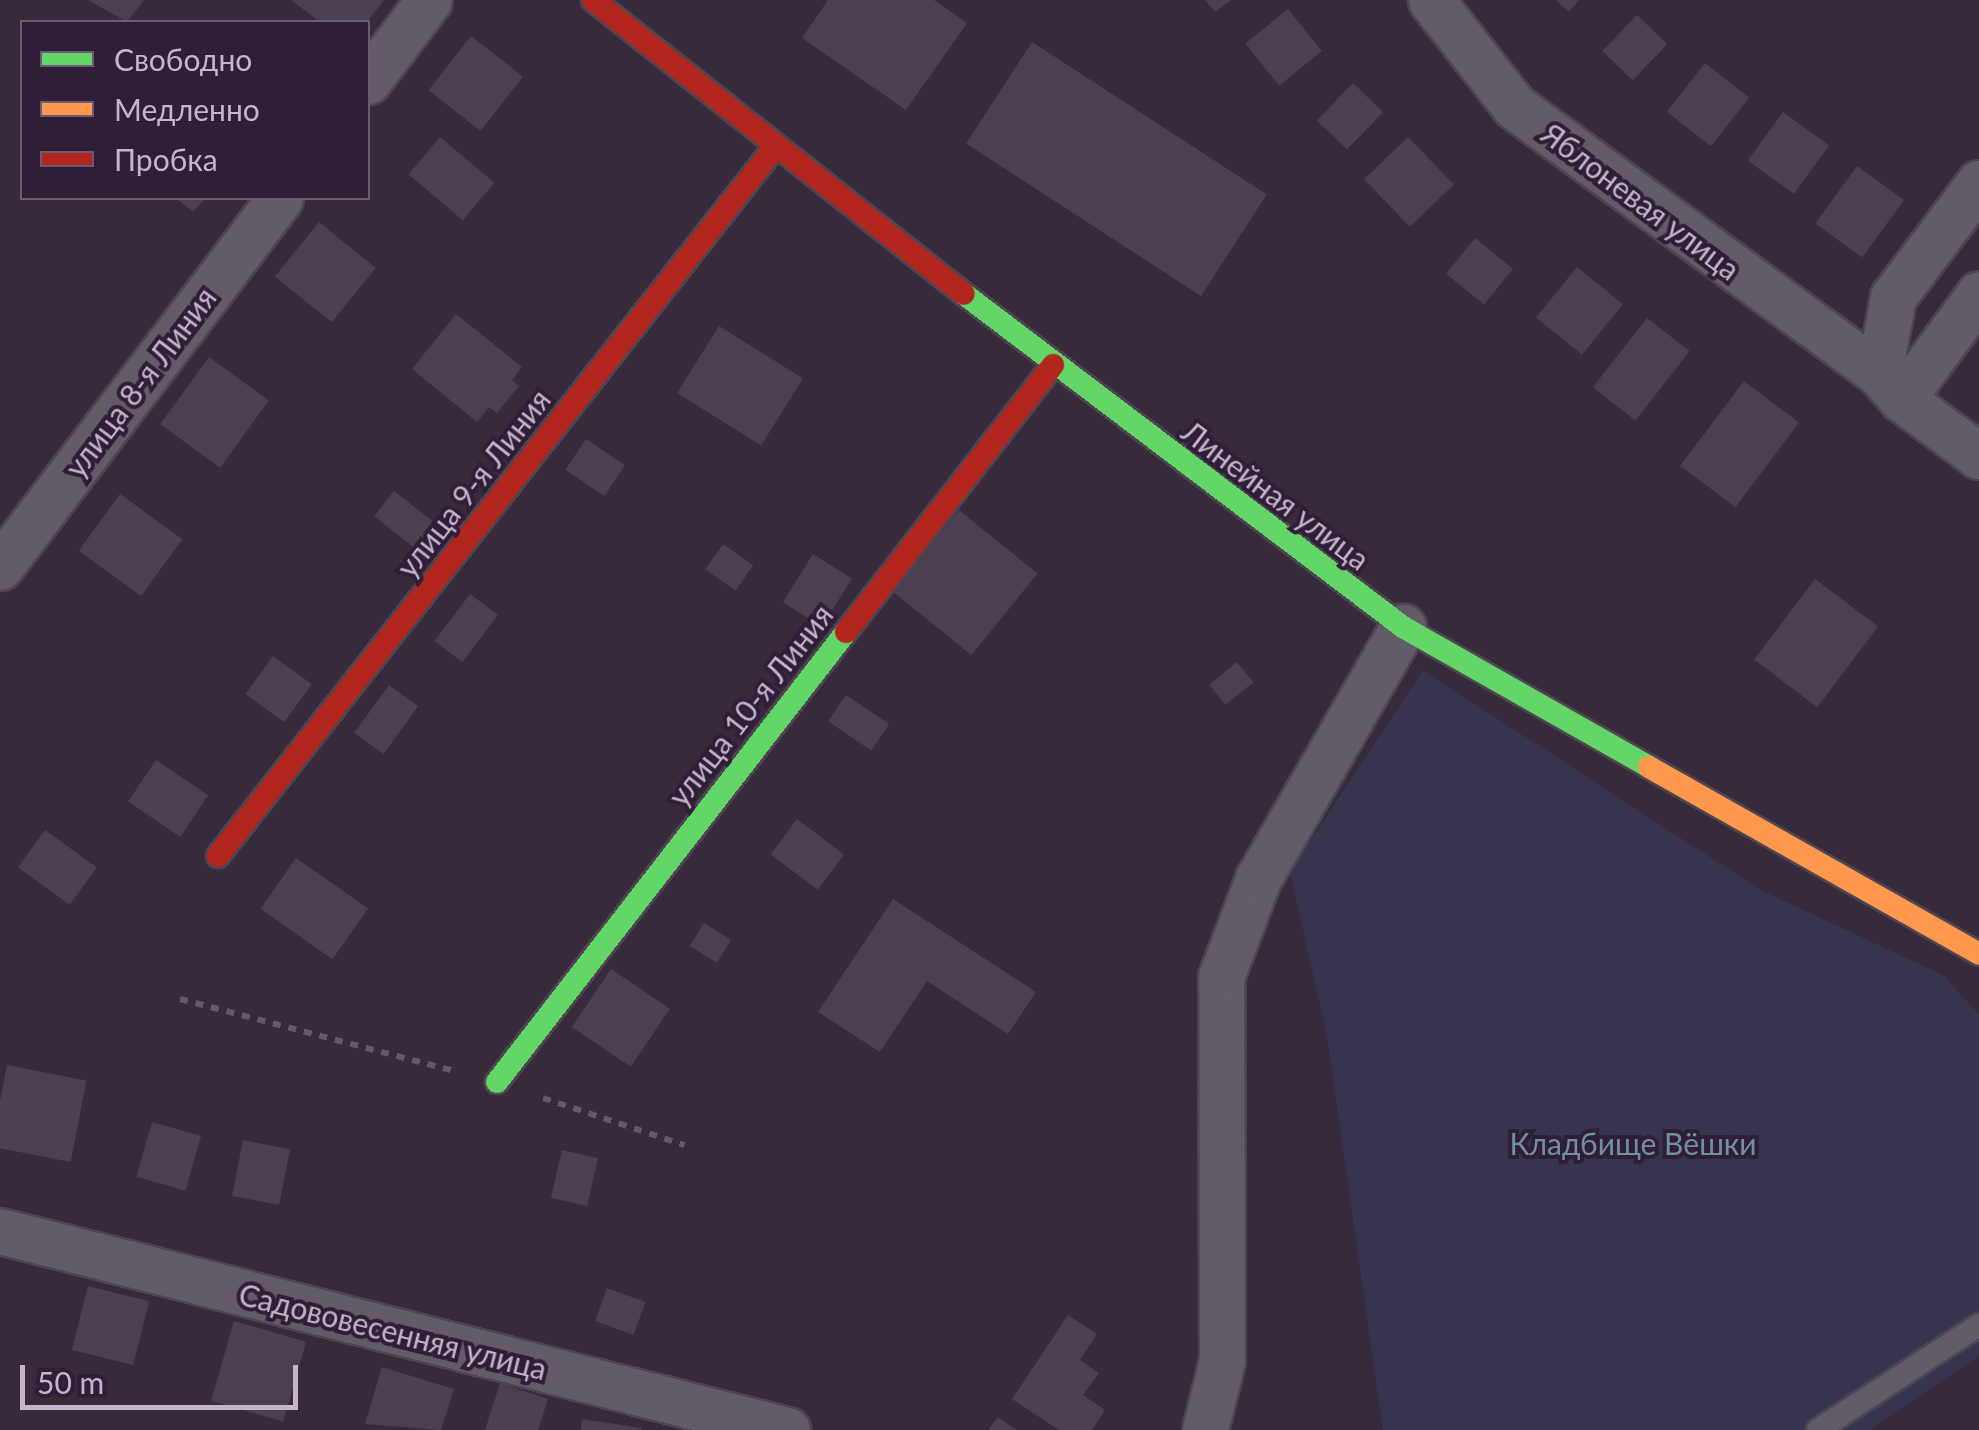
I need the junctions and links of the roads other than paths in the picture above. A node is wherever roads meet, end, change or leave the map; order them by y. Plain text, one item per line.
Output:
1 (429, 0) edge
2 (593, 0) edge
3 (1431, 0) edge
4 (370, 78) edge
5 (776, 147) junction
6 (1979, 183) edge
7 (278, 200) edge
8 (1979, 294) edge
9 (1053, 365) junction
10 (1890, 386) junction
11 (1979, 456) edge
12 (0, 567) edge
13 (1403, 628) junction
14 (218, 856) dead end
15 (1979, 954) edge
16 (496, 1082) road end
17 (0, 1231) edge
18 (1979, 1325) edge
19 (787, 1430) edge
20 (1205, 1430) edge
21 (1818, 1430) edge

1 - 4 street
2 - 5 street, Линейная улица
3 - 10 street, Яблоневая улица
5 - 9 street, Линейная улица
5 - 14 street, улица 9-я Линия
6 - 10 street
7 - 12 street, улица 8-я Линия
8 - 10 street
9 - 13 street, Линейная улица
9 - 16 street, улица 10-я Линия
10 - 11 street, Яблоневая улица
13 - 15 street, Линейная улица
13 - 20 street
17 - 19 street, Садововесенняя улица
18 - 21 lane

